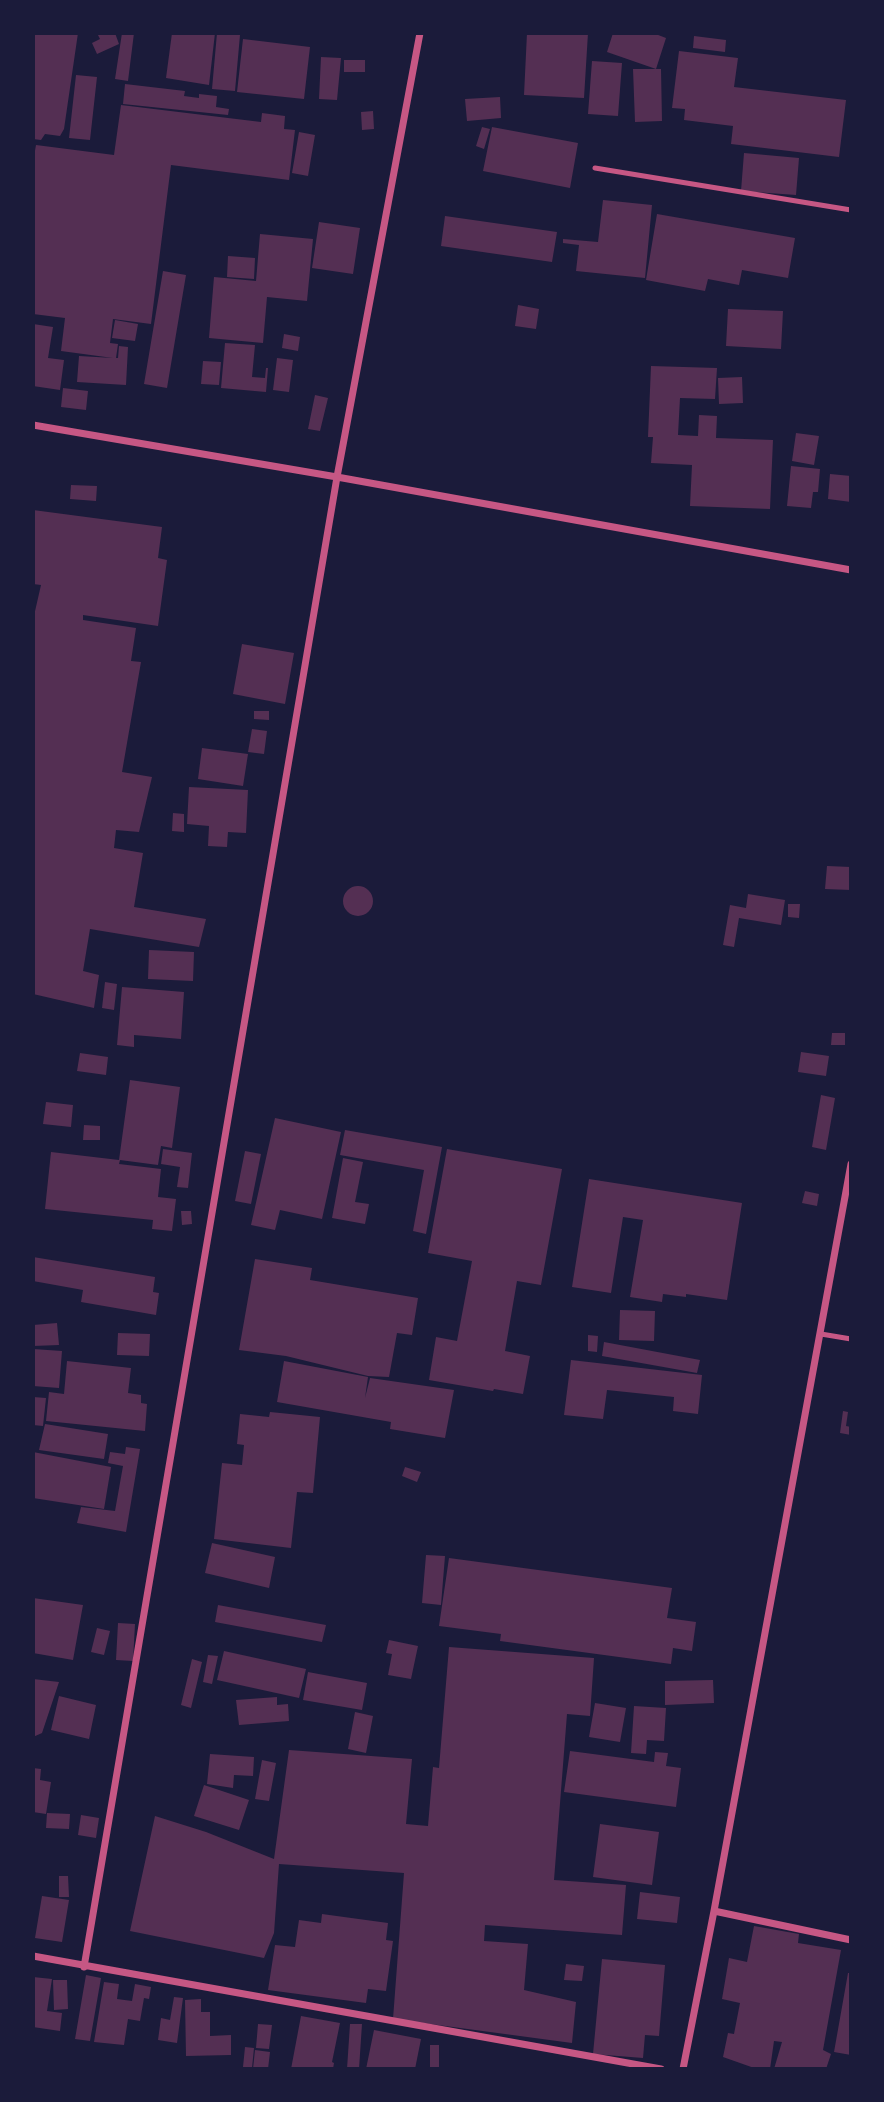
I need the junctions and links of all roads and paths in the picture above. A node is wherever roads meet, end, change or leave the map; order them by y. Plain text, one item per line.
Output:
1 (420, 33) edge
2 (595, 169) dead end
3 (851, 210) edge
4 (33, 425) edge
5 (337, 477) junction
6 (851, 570) edge
7 (851, 1164) edge
8 (821, 1334) junction
9 (851, 1339) edge
10 (714, 1911) junction
11 (851, 1940) edge
12 (33, 1956) edge
13 (84, 1966) junction
14 (661, 2069) edge
15 (683, 2069) edge

1 - 5 street
2 - 3 lane
4 - 5 street
5 - 6 street
5 - 13 street
7 - 8 street
8 - 9 lane
8 - 10 street
10 - 11 street
10 - 15 street
12 - 13 street
13 - 14 street

